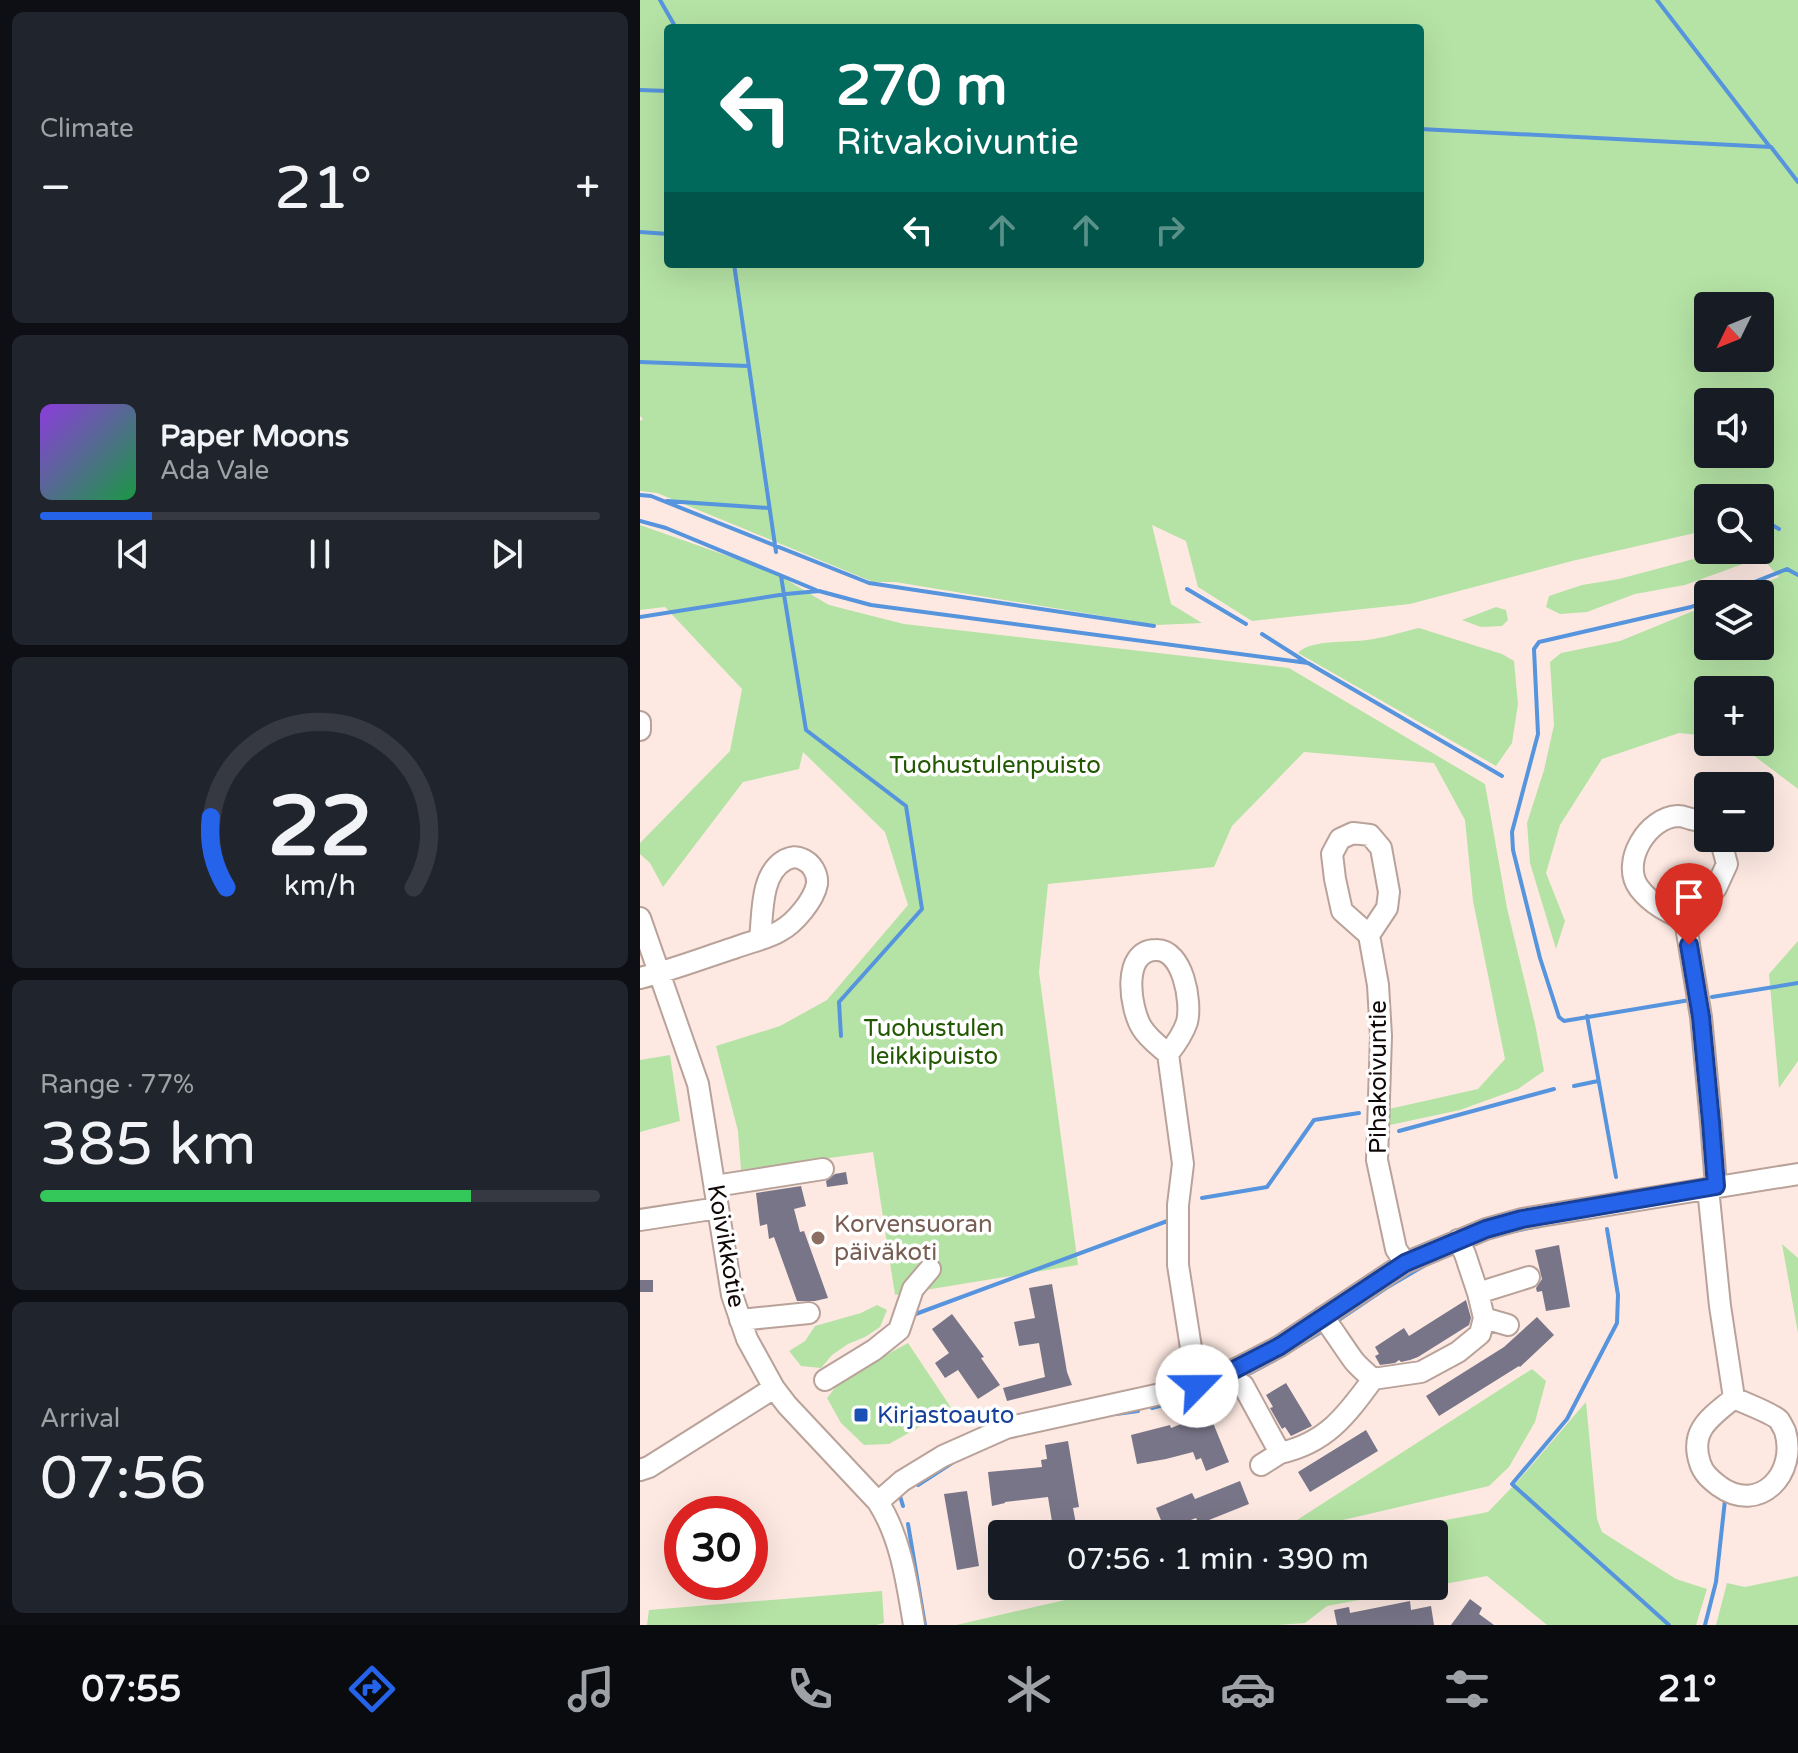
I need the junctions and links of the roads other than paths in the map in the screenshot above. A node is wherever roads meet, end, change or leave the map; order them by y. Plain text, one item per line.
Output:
1 (640, 722) edge
2 (640, 730) edge
3 (1694, 819) edge
4 (1724, 852) edge
5 (640, 918) edge
6 (1685, 920) junction
7 (1369, 935) junction
8 (760, 939) dead end
9 (650, 975) edge
10 (1168, 1054) junction
11 (823, 1169) dead end
12 (1798, 1174) edge
13 (715, 1186) junction
14 (1712, 1187) junction
15 (718, 1208) junction
16 (640, 1220) edge
17 (1458, 1240) junction
18 (1405, 1263) junction
19 (930, 1269) dead end
20 (1529, 1277) dead end
21 (1478, 1293) junction
22 (809, 1313) dead end
23 (1323, 1317) junction
24 (1484, 1318) junction
25 (740, 1320) junction
26 (1508, 1325) dead end
27 (1373, 1379) junction
28 (825, 1380) dead end
29 (1243, 1385) dead end
30 (1197, 1386) junction
31 (774, 1388) junction
32 (1734, 1398) junction
33 (1280, 1453) junction
34 (1261, 1465) dead end
35 (640, 1470) edge
36 (878, 1502) junction
37 (914, 1625) edge

1 - 2 street
3 - 6 street
4 - 6 street
5 - 9 street, Koivikkotie
6 - 14 street
7 - 7 street
7 - 18 street, Pihakoivuntie
8 - 9 street
9 - 13 street, Koivikkotie
10 - 10 street
10 - 30 street
11 - 13 street
12 - 14 street
13 - 15 street, Koivikkotie
14 - 17 street
14 - 32 street
15 - 16 street
15 - 25 street, Koivikkotie
17 - 18 street
17 - 21 street
18 - 23 street
19 - 28 street
20 - 21 street
21 - 24 street
22 - 25 street
23 - 27 street
23 - 30 street
24 - 26 street
24 - 27 street
25 - 31 street, Koivikkotie
27 - 33 street
29 - 33 street
30 - 36 street
31 - 35 street
31 - 36 street, Koivikkotie
32 - 32 street
33 - 34 street
36 - 37 street, Koivikkotie

